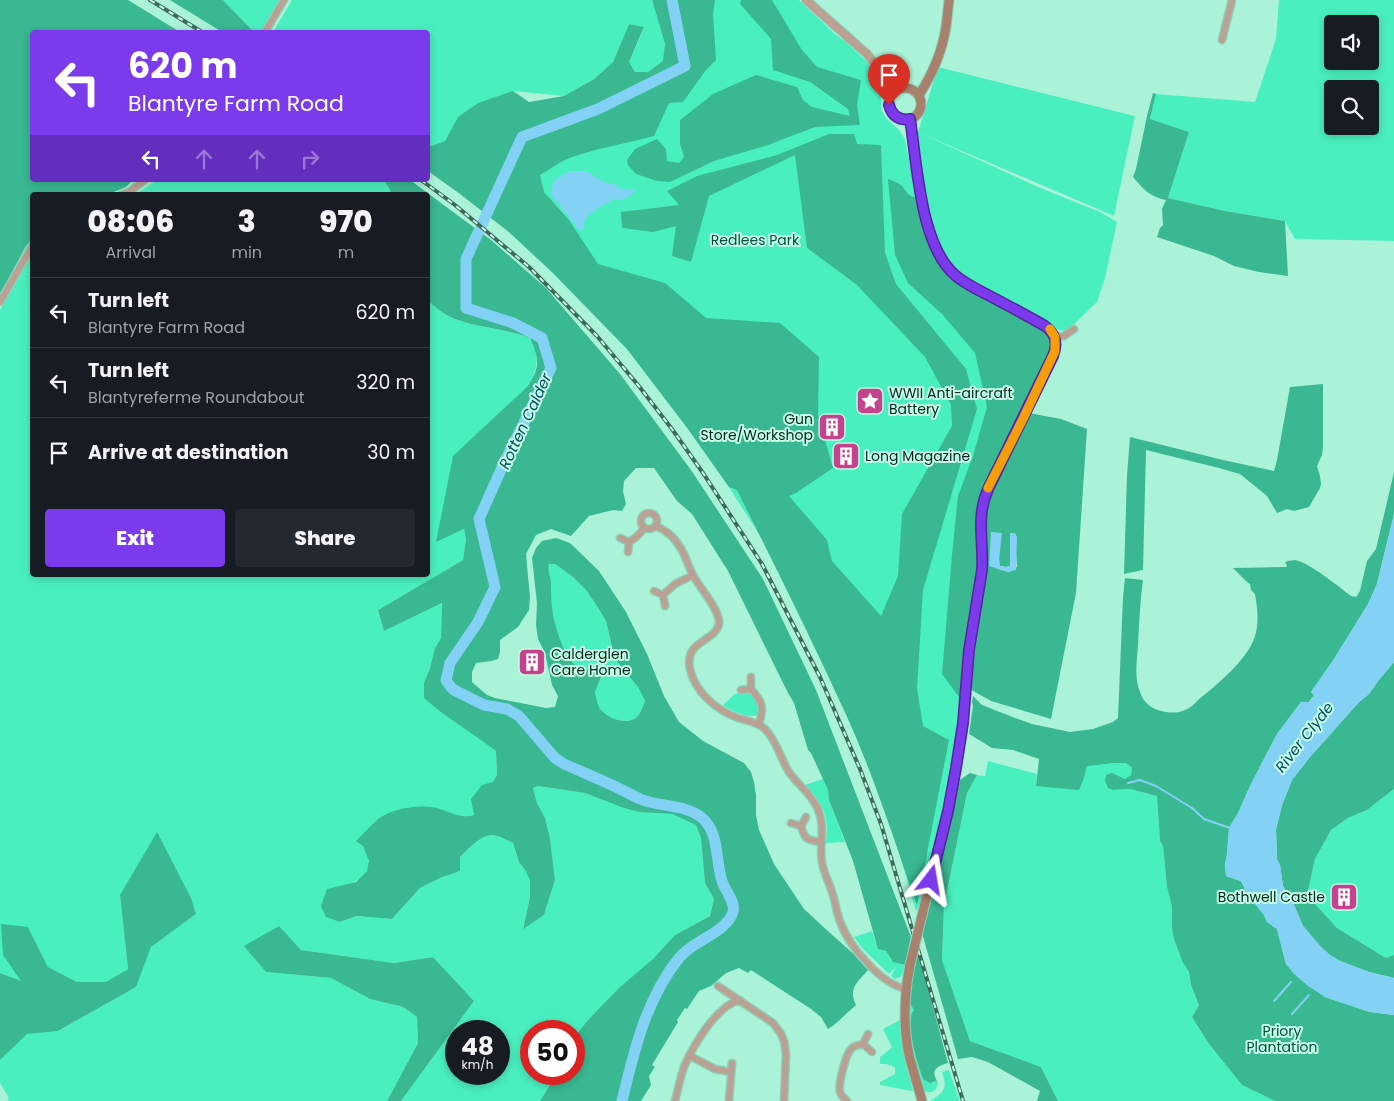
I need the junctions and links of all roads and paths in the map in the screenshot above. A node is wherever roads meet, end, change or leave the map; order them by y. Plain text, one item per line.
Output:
1 (284, 0) edge
2 (806, 0) edge
3 (950, 0) edge
4 (1232, 0) edge
5 (266, 30) edge
6 (1222, 40) dead end
7 (895, 91) junction
8 (919, 95) junction
9 (910, 119) junction
10 (142, 182) edge
11 (129, 192) edge
12 (30, 250) edge
13 (0, 302) edge
14 (1074, 329) dead end
15 (1055, 337) junction
16 (655, 526) junction
17 (644, 527) junction
18 (620, 538) dead end
19 (629, 542) junction
20 (628, 552) dead end
21 (693, 575) junction
22 (654, 591) dead end
23 (663, 595) junction
24 (665, 606) dead end
25 (751, 677) dead end
26 (752, 689) junction
27 (741, 690) dead end
28 (759, 724) junction
29 (806, 817) dead end
30 (791, 823) dead end
31 (801, 826) junction
32 (821, 842) junction
33 (718, 986) dead end
34 (906, 989) junction
35 (740, 1000) junction
36 (868, 1034) dead end
37 (864, 1044) junction
38 (872, 1052) dead end
39 (690, 1056) junction
40 (732, 1063) dead end
41 (731, 1072) junction
42 (675, 1101) edge
43 (729, 1101) edge
44 (784, 1101) edge
45 (847, 1101) edge
46 (922, 1101) edge

1 - 5 street
2 - 7 street
3 - 8 main road
4 - 6 street
7 - 8 main road
7 - 9 main road
8 - 9 main road
9 - 15 main road
10 - 11 street
12 - 13 street
14 - 15 street
15 - 34 main road, bridge
16 - 17 street
16 - 17 street
16 - 21 street
17 - 19 street
18 - 19 street
19 - 20 street
21 - 23 street
21 - 28 street
22 - 23 street
23 - 24 street
25 - 26 street
26 - 27 street
26 - 28 street
28 - 32 street
29 - 31 street
30 - 31 street
31 - 32 street
32 - 34 street
33 - 35 street
34 - 46 main road
35 - 39 street
35 - 44 street
36 - 37 street
37 - 38 street
37 - 45 street
39 - 41 street
39 - 42 street
40 - 41 street
41 - 43 street

